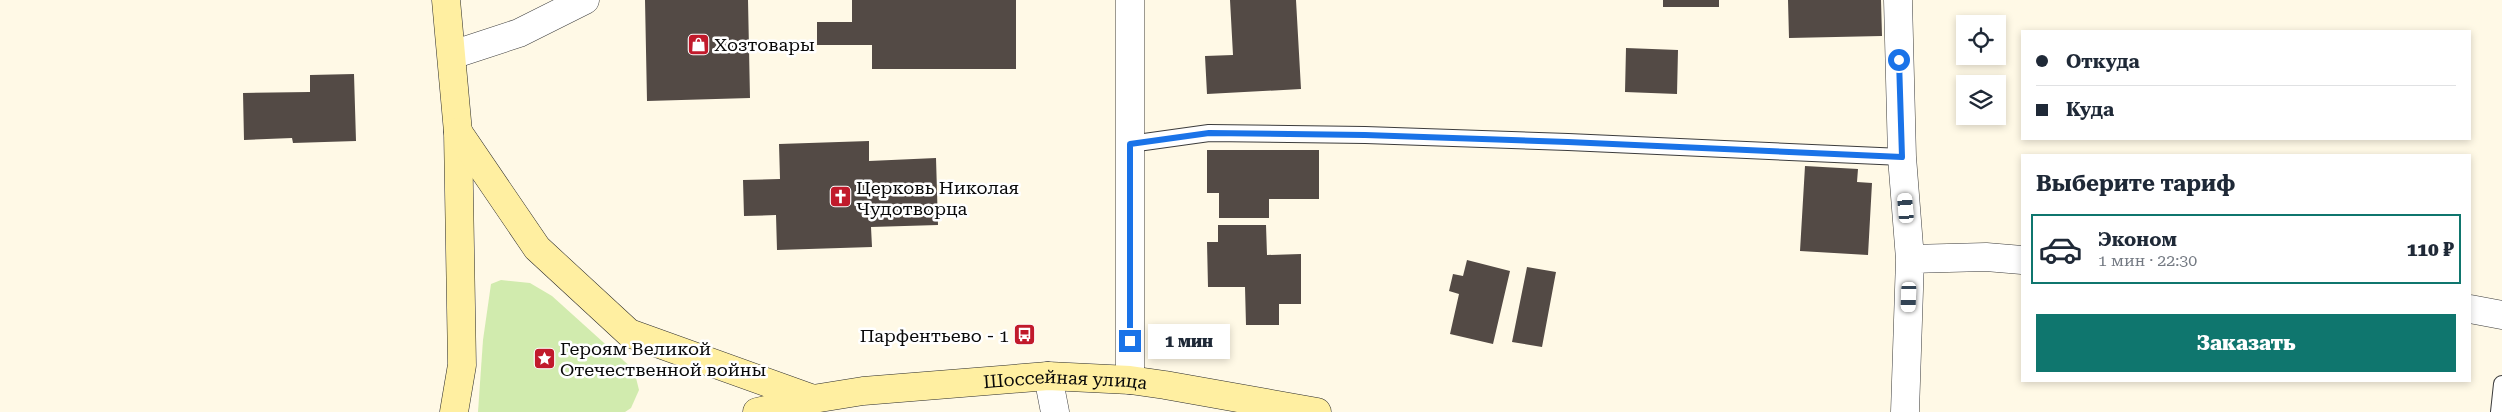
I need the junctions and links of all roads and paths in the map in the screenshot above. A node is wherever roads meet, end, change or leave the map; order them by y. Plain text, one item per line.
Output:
1 (446, 0) edge
2 (585, 0) edge
3 (1130, 0) edge
4 (1898, 0) edge
5 (452, 55) junction
6 (458, 132) junction
7 (1130, 144) junction
8 (1902, 157) junction
9 (1910, 259) junction
10 (2021, 260) edge
11 (2471, 309) edge
12 (2502, 315) edge
13 (1048, 376) junction
14 (1130, 380) junction
15 (2502, 384) edge
16 (813, 398) junction
17 (454, 412) edge
18 (757, 412) edge
19 (1055, 412) edge
20 (1317, 412) edge
21 (1905, 412) edge
22 (2499, 412) edge

1 - 5 street
2 - 5 street
3 - 7 street
4 - 8 street
5 - 6 street
6 - 16 street
6 - 17 street
7 - 8 lane
7 - 14 street
8 - 9 street
9 - 10 street
9 - 21 street
11 - 12 street
13 - 14 street, Шоссейная улица
13 - 16 street, Шоссейная улица
13 - 19 street
14 - 20 street, Шоссейная улица
15 - 22 lane
16 - 18 street, Шоссейная улица

